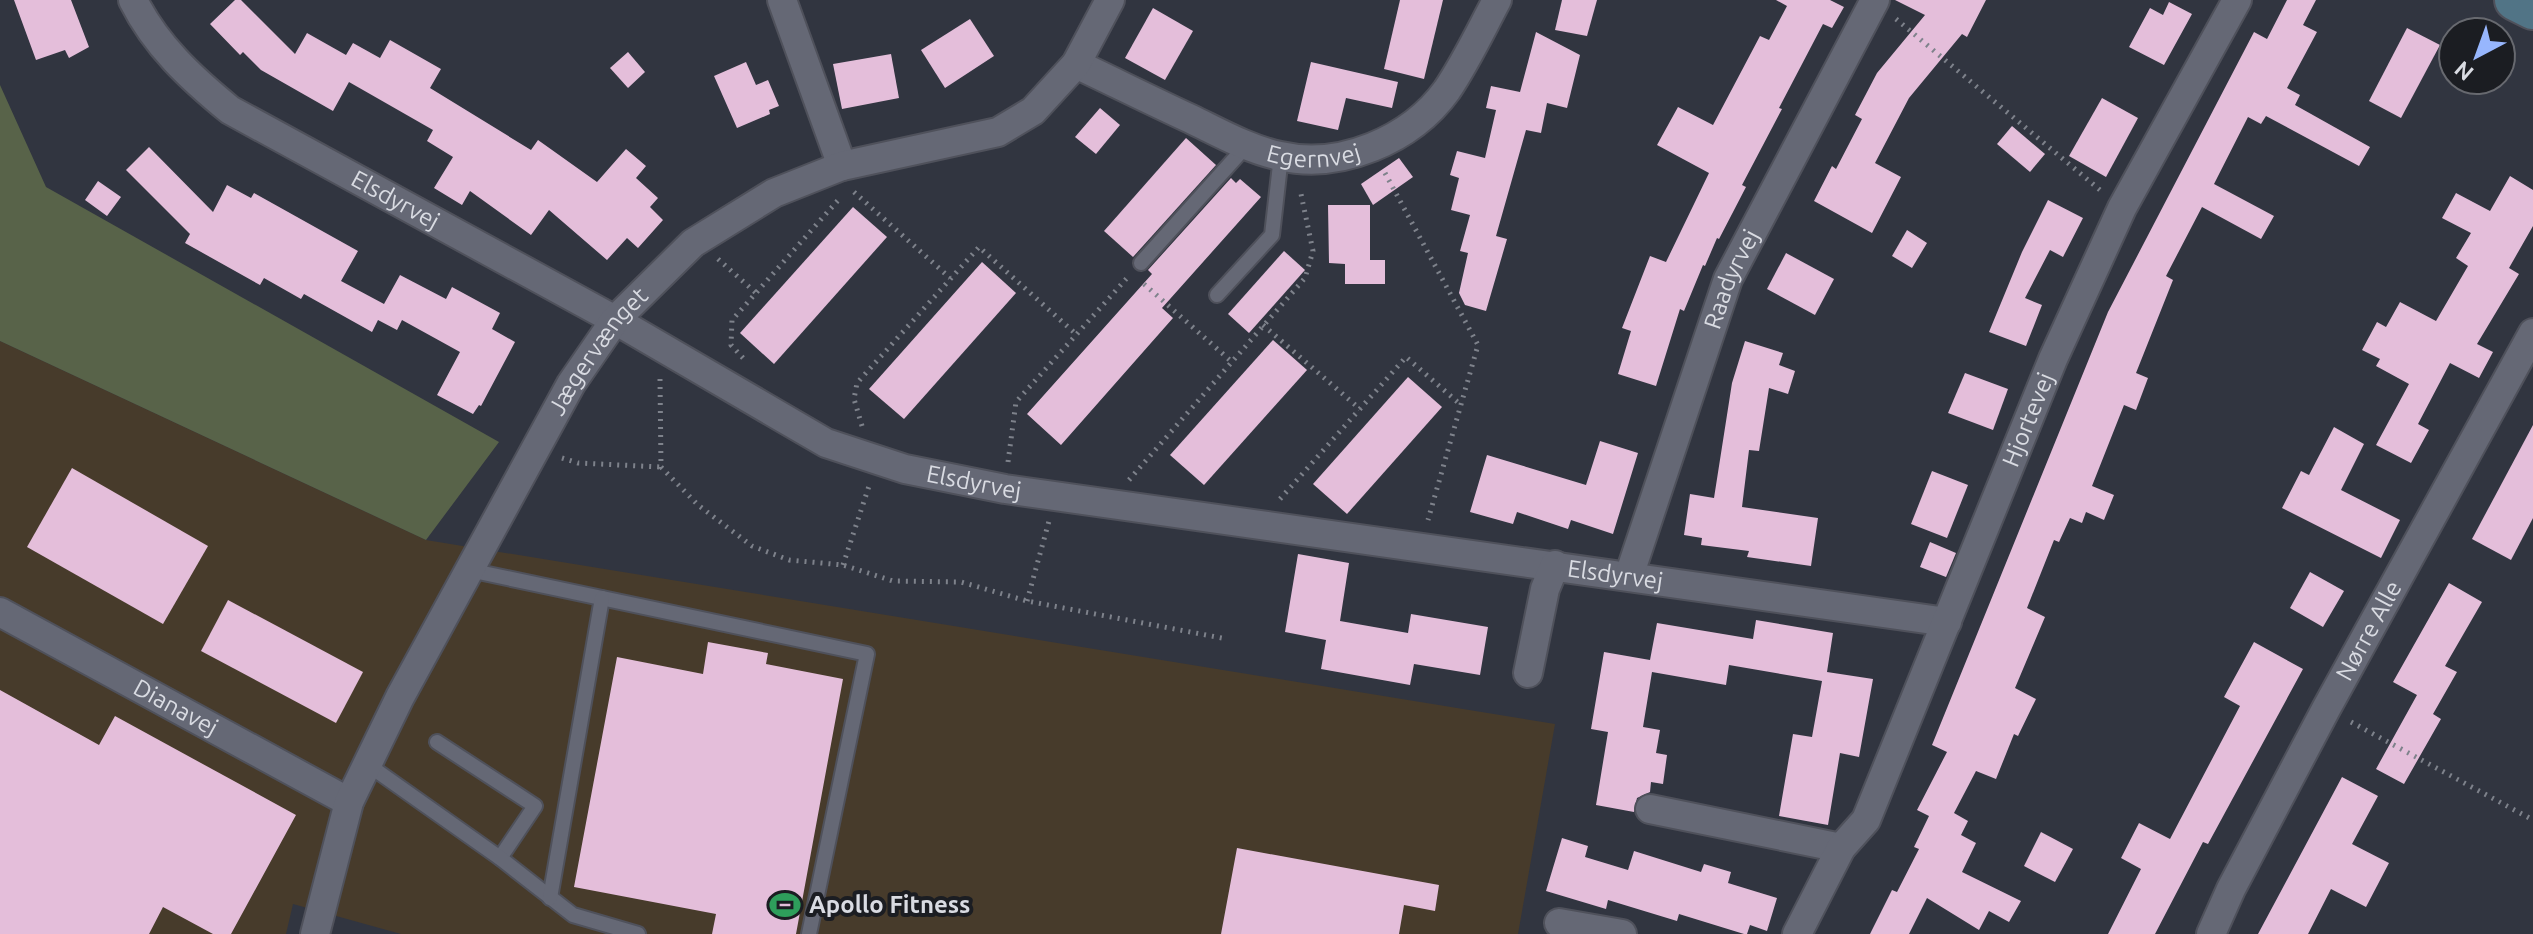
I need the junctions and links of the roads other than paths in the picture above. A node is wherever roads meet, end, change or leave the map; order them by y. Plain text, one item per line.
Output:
1 (133, 0) edge
2 (782, 0) edge
3 (1110, 0) edge
4 (1497, 0) edge
5 (2237, 0) edge
6 (2515, 0) edge
7 (1875, 1) edge
8 (2533, 9) edge
9 (1076, 64) junction
10 (1246, 146) junction
11 (1287, 157) junction
12 (842, 166) junction
13 (1136, 268) road end
14 (1217, 295) dead end
15 (615, 320) junction
16 (2533, 333) edge
17 (1555, 565) junction
18 (469, 570) junction
19 (1629, 576) junction
20 (602, 598) junction
21 (0, 612) edge
22 (1947, 622) junction
23 (1528, 673) dead end
24 (437, 742) dead end
25 (367, 764) junction
26 (349, 802) junction
27 (1650, 809) dead end
28 (1841, 848) junction
29 (500, 858) junction
30 (550, 898) junction
31 (1559, 923) dead end
32 (315, 934) edge
33 (638, 934) edge
34 (809, 934) edge
35 (1622, 934) edge
36 (1797, 934) edge
37 (2211, 934) edge

1 - 15 street, Elsdyrvej
2 - 12 street
3 - 9 street, Jægervænget
4 - 11 street, Egernvej
5 - 22 street, Hjortevej
6 - 8 street
7 - 19 street, Raadyrvej
9 - 10 street, Egernvej
9 - 12 street, Jægervænget
10 - 11 street, Egernvej
10 - 13 lane
11 - 14 lane
12 - 15 street, Jægervænget
15 - 17 street, Elsdyrvej
15 - 18 street, Jægervænget
16 - 37 street, Nørre Alle
17 - 19 street, Elsdyrvej
17 - 23 street
18 - 20 lane
18 - 25 street, Jægervænget
19 - 22 street, Elsdyrvej
20 - 30 lane
20 - 34 lane
21 - 26 street, Dianavej
22 - 28 street, Hjortevej
24 - 29 lane
25 - 26 street, Jægervænget
25 - 29 lane
26 - 32 street, Jægervænget
27 - 28 street
28 - 36 street, Hjortevej
29 - 30 lane
30 - 33 lane
31 - 35 street

